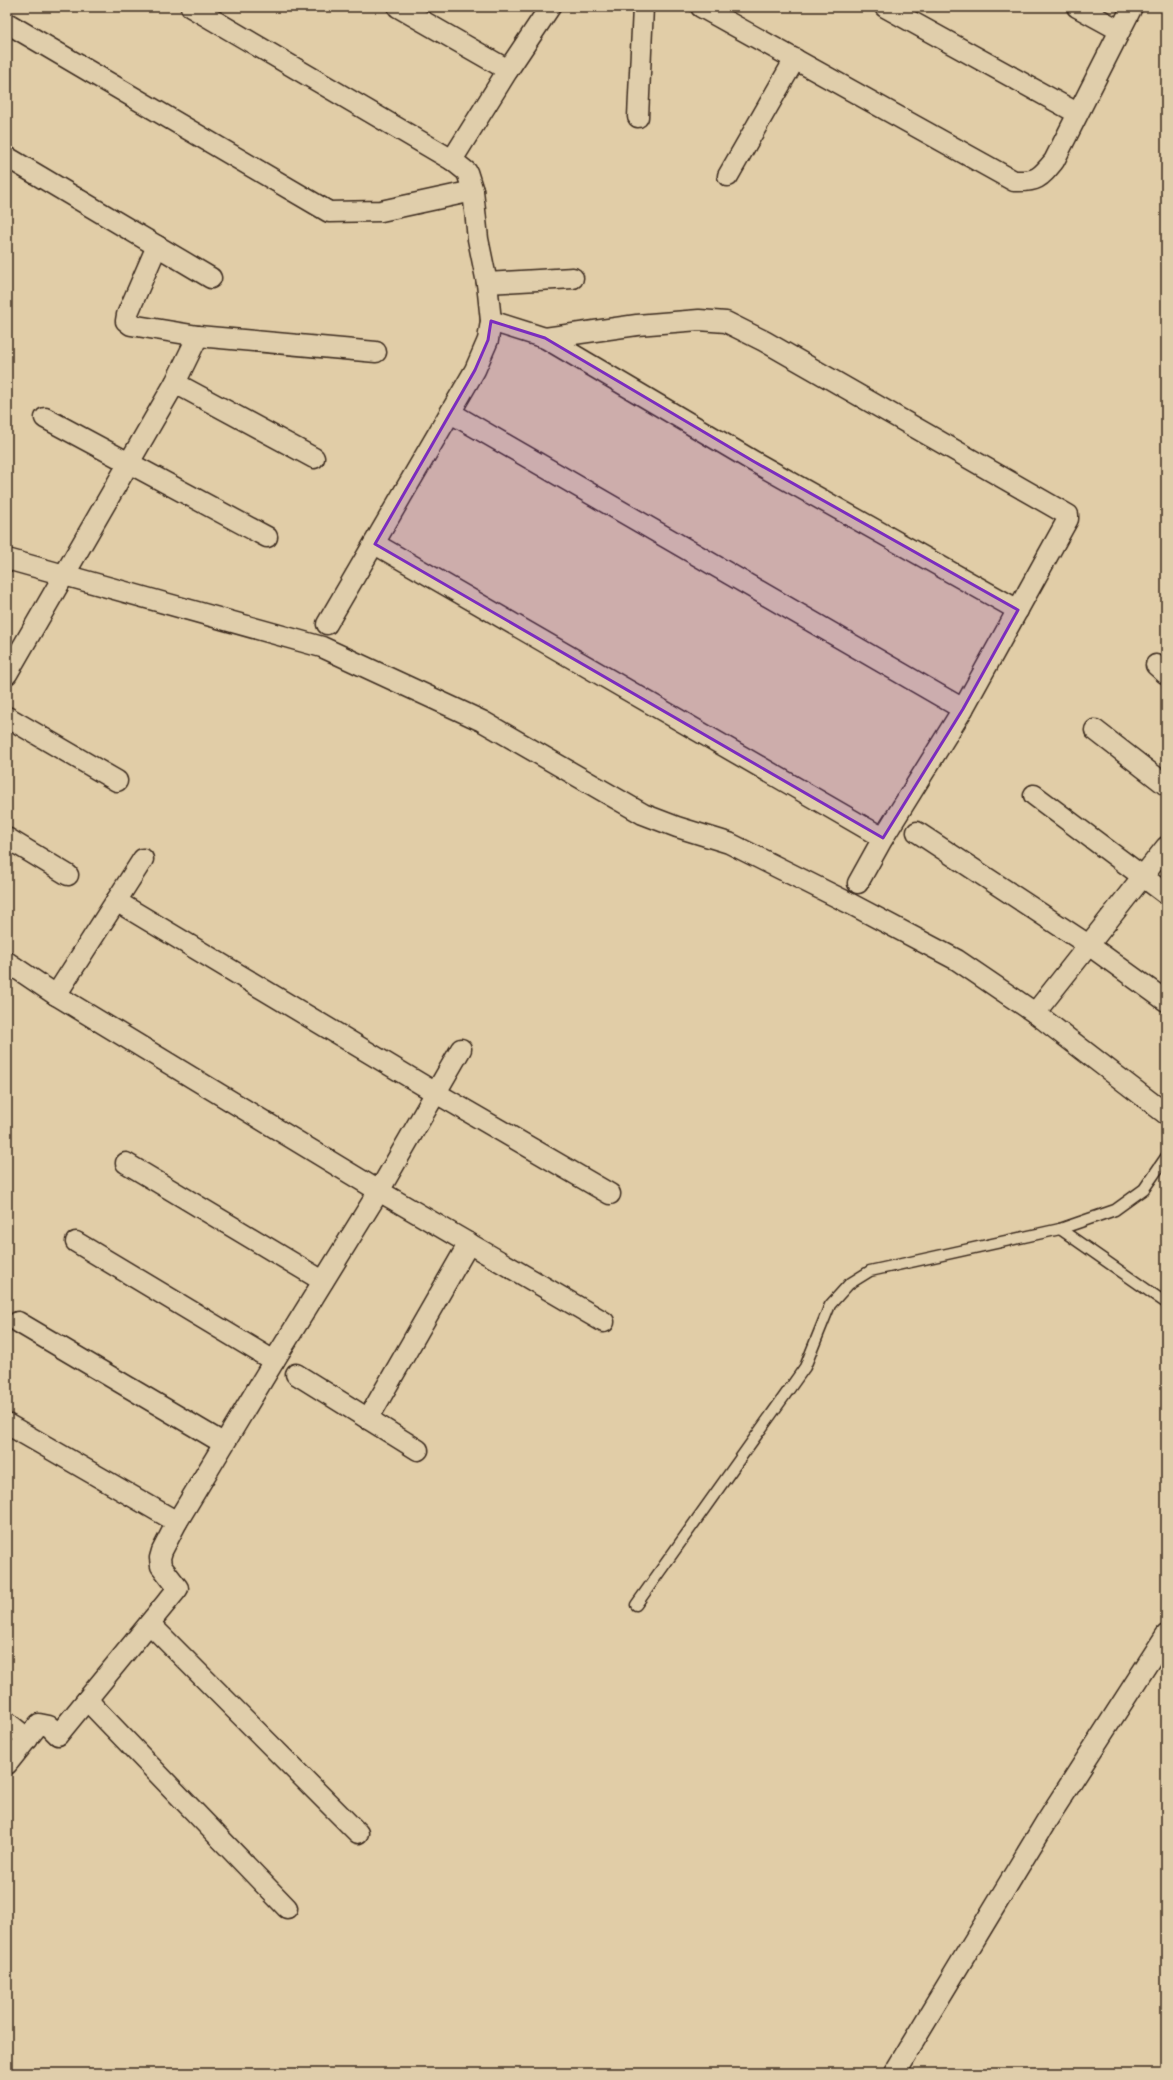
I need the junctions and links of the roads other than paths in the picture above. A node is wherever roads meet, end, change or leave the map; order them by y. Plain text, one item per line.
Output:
1 (191, 7) edge
2 (398, 7) edge
3 (550, 7) edge
4 (643, 7) edge
5 (701, 7) edge
6 (885, 7) edge
7 (1077, 7) edge
8 (1132, 7) edge
9 (7, 23) edge
10 (1119, 30) junction
11 (795, 59) junction
12 (508, 70) junction
13 (1077, 113) junction
14 (638, 117) dead end
15 (7, 157) edge
16 (452, 160) junction
17 (728, 176) dead end
18 (473, 191) junction
19 (157, 246) junction
20 (211, 278) dead end
21 (573, 278) dead end
22 (487, 284) junction
23 (491, 321) junction
24 (198, 336) junction
25 (545, 338) junction
26 (376, 352) dead end
27 (175, 383) junction
28 (451, 413) junction
29 (45, 418) dead end
30 (314, 458) dead end
31 (129, 463) junction
32 (267, 537) dead end
33 (375, 544) junction
34 (7, 559) edge
35 (62, 575) junction
36 (1018, 610) junction
37 (327, 624) dead end
38 (7, 674) edge
39 (963, 709) junction
40 (7, 717) edge
41 (1095, 730) dead end
42 (117, 781) dead end
43 (1166, 785) edge
44 (1034, 794) dead end
45 (917, 832) dead end
46 (7, 838) edge
47 (883, 838) junction
48 (1166, 846) edge
49 (143, 859) dead end
50 (68, 876) dead end
51 (1143, 876) junction
52 (858, 884) dead end
53 (1166, 894) edge
54 (116, 902) junction
55 (1090, 946) junction
56 (7, 962) edge
57 (56, 995) junction
58 (1166, 1001) edge
59 (1035, 1013) junction
60 (462, 1049) dead end
61 (436, 1093) junction
62 (1166, 1114) edge
63 (1166, 1157) edge
64 (126, 1163) dead end
65 (378, 1190) junction
66 (610, 1194) dead end
67 (1060, 1229) junction
68 (76, 1242) dead end
69 (469, 1243) junction
70 (323, 1282) junction
71 (1166, 1303) edge
72 (18, 1322) dead end
73 (604, 1322) dead end
74 (274, 1361) junction
75 (296, 1374) dead end
76 (368, 1419) junction
77 (7, 1424) edge
78 (223, 1443) junction
79 (418, 1450) dead end
80 (176, 1522) junction
81 (636, 1605) dead end
82 (150, 1624) junction
83 (1166, 1635) edge
84 (87, 1700) junction
85 (7, 1722) edge
86 (28, 1739) junction
87 (7, 1764) edge
88 (358, 1833) dead end
89 (287, 1908) dead end
90 (894, 2073) edge

1 - 16 street
2 - 12 street
3 - 12 street
4 - 14 street
5 - 11 street
6 - 13 street
7 - 10 street
8 - 10 street
9 - 18 street
10 - 13 street
11 - 13 street
11 - 17 street
12 - 16 street
15 - 19 street
16 - 18 street
18 - 22 street
19 - 20 street
19 - 24 street
21 - 22 street
22 - 23 street
23 - 25 street
23 - 28 street
24 - 26 street
24 - 27 street
25 - 36 street
25 - 36 street
27 - 30 street
27 - 31 street
28 - 33 street
28 - 39 street
29 - 31 street
31 - 32 street
31 - 35 street
33 - 37 street
33 - 47 street
34 - 35 street
35 - 38 street
35 - 59 street
36 - 39 street
39 - 47 street
40 - 42 street
41 - 43 street
44 - 51 street
45 - 55 street
46 - 50 street
47 - 52 street
48 - 51 street
49 - 54 street
51 - 53 street
51 - 55 street
54 - 57 street
54 - 61 street
55 - 58 street
55 - 59 street
56 - 57 street
57 - 65 street
59 - 62 street
60 - 61 street
61 - 65 street
61 - 66 street
63 - 67 lane
64 - 70 street
65 - 69 street
65 - 70 street
67 - 71 lane
67 - 81 lane
68 - 74 street
69 - 73 street
69 - 76 street
70 - 74 street
72 - 78 street
74 - 78 street
75 - 76 street
76 - 79 street
77 - 80 street
78 - 80 street
80 - 82 street
82 - 84 street
82 - 88 street
83 - 90 street
84 - 86 street
84 - 89 street
85 - 86 street
86 - 87 street

